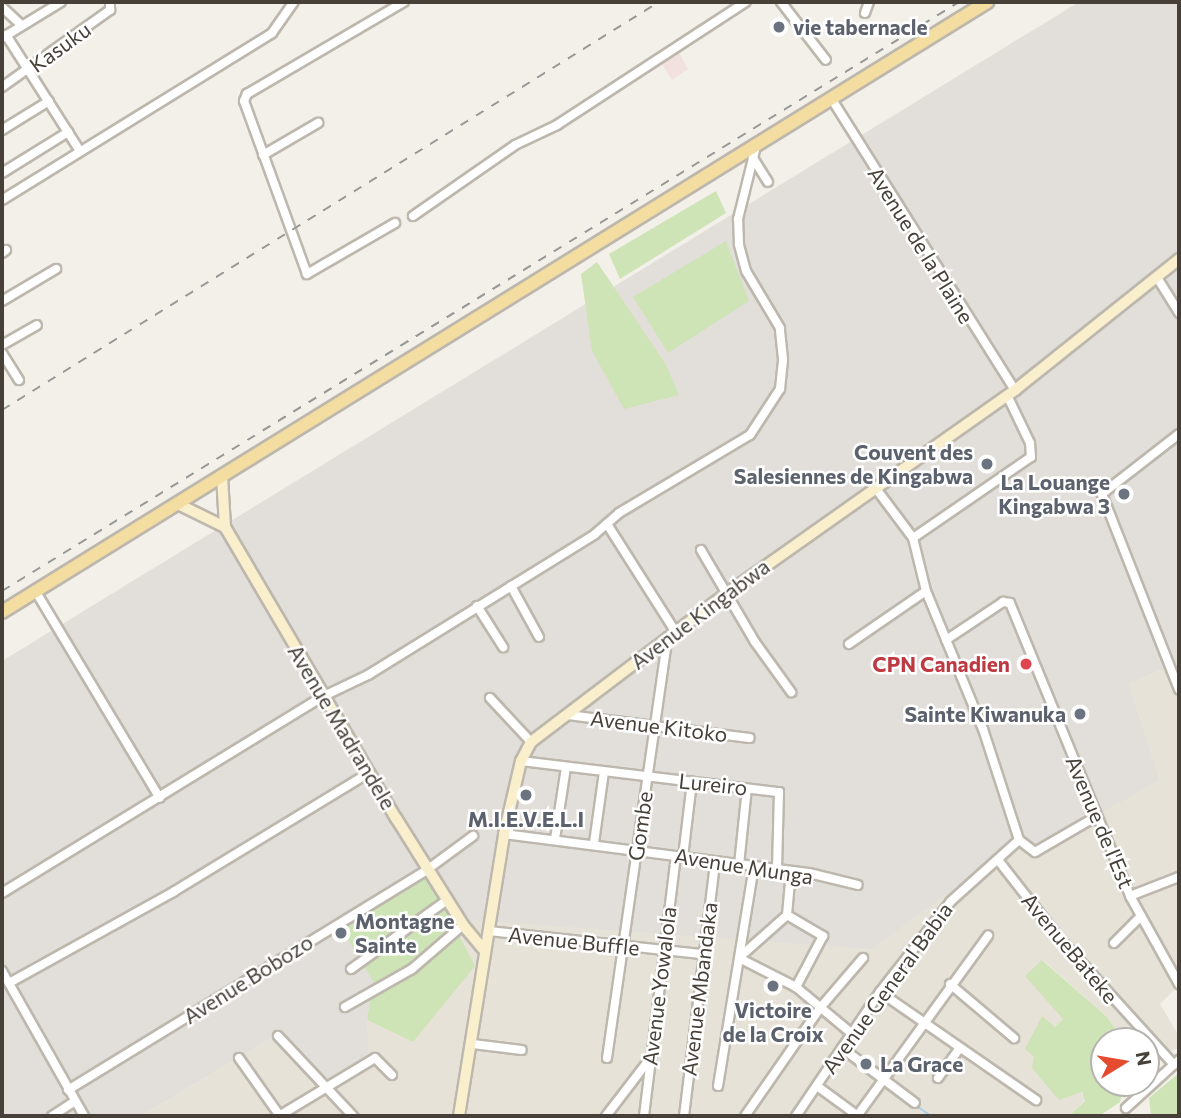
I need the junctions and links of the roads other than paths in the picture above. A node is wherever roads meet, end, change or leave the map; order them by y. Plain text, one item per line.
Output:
1 (61, 2) edge
2 (110, 2) edge
3 (294, 2) edge
4 (404, 2) edge
5 (746, 2) edge
6 (780, 2) edge
7 (869, 2) edge
8 (987, 2) edge
9 (2, 7) edge
10 (866, 13) dead end
11 (21, 25) junction
12 (4, 36) edge
13 (825, 60) dead end
14 (30, 69) junction
15 (2, 87) edge
16 (831, 98) junction
17 (49, 101) junction
18 (318, 123) dead end
19 (2, 130) edge
20 (68, 132) junction
21 (80, 150) junction
22 (755, 152) junction
23 (263, 155) junction
24 (2, 173) edge
25 (768, 182) dead end
26 (2, 200) edge
27 (414, 216) dead end
28 (395, 223) dead end
29 (1179, 259) edge
30 (57, 269) dead end
31 (1158, 279) junction
32 (2, 302) edge
33 (1179, 313) edge
34 (37, 325) dead end
35 (2, 345) edge
36 (2, 353) edge
37 (19, 380) dead end
38 (1011, 393) junction
39 (1179, 434) edge
40 (222, 476) junction
41 (874, 486) junction
42 (180, 505) junction
43 (607, 524) junction
44 (225, 527) junction
45 (913, 538) junction
46 (701, 550) dead end
47 (511, 586) junction
48 (926, 591) junction
49 (36, 592) junction
50 (726, 594) junction
51 (477, 606) junction
52 (2, 612) edge
53 (671, 634) junction
54 (539, 636) dead end
55 (946, 640) junction
56 (849, 644) dead end
57 (503, 647) dead end
58 (1179, 662) edge
59 (1170, 667) junction
60 (1179, 690) edge
61 (792, 692) dead end
62 (324, 696) junction
63 (490, 698) dead end
64 (568, 715) junction
65 (655, 726) junction
66 (750, 738) dead end
67 (531, 742) junction
68 (521, 761) junction
69 (566, 767) junction
70 (604, 772) junction
71 (369, 773) junction
72 (647, 777) junction
73 (692, 782) junction
74 (747, 788) junction
75 (160, 798) junction
76 (1097, 816) junction
77 (504, 834) junction
78 (473, 836) dead end
79 (555, 839) junction
80 (1019, 840) junction
81 (594, 843) junction
82 (637, 850) junction
83 (679, 856) junction
84 (998, 860) junction
85 (715, 862) junction
86 (739, 865) junction
87 (754, 867) junction
88 (428, 869) junction
89 (777, 870) junction
90 (791, 871) junction
91 (1179, 877) edge
92 (858, 885) dead end
93 (2, 893) edge
94 (1130, 896) junction
95 (447, 900) junction
96 (787, 915) junction
97 (1141, 916) junction
98 (463, 925) junction
99 (489, 931) junction
100 (988, 936) dead end
101 (1114, 943) dead end
102 (623, 946) junction
103 (483, 949) junction
104 (664, 951) junction
105 (701, 954) junction
106 (741, 957) junction
107 (863, 958) dead end
108 (351, 969) dead end
109 (2, 971) edge
110 (9, 983) junction
111 (950, 984) junction
112 (1179, 984) edge
113 (796, 987) junction
114 (880, 992) junction
115 (345, 1007) dead end
116 (820, 1008) junction
117 (924, 1021) junction
118 (851, 1033) junction
119 (278, 1036) dead end
120 (1014, 1038) dead end
121 (473, 1044) junction
122 (842, 1048) junction
123 (960, 1048) junction
124 (523, 1050) dead end
125 (239, 1058) dead end
126 (607, 1058) dead end
127 (649, 1060) junction
128 (1177, 1063) edge
129 (392, 1075) dead end
130 (883, 1078) junction
131 (937, 1078) dead end
132 (327, 1086) junction
133 (718, 1086) dead end
134 (817, 1086) junction
135 (68, 1090) junction
136 (1036, 1100) dead end
137 (75, 1101) junction
138 (915, 1103) dead end
139 (1126, 1108) dead end
140 (463, 1114) edge
141 (52, 1116) edge
142 (84, 1116) edge
143 (279, 1116) edge
144 (353, 1116) edge
145 (606, 1116) edge
146 (644, 1116) edge
147 (684, 1116) edge
148 (745, 1116) edge
149 (796, 1116) edge
150 (858, 1116) edge

1 - 11 street
2 - 14 street, Kasuku
3 - 21 street
4 - 23 street
5 - 27 street
6 - 13 street
7 - 10 street
8 - 16 main road
9 - 11 street
11 - 12 street
12 - 14 street
14 - 15 street, Kasuku
14 - 17 street
16 - 22 main road
16 - 38 street, Avenue de la Plaine
17 - 19 street
17 - 20 street
18 - 23 street
20 - 21 street
20 - 24 street
21 - 26 street
22 - 25 street
22 - 40 main road
22 - 43 street
23 - 28 street
29 - 31 street, Avenue Kingabwa
30 - 32 street
31 - 33 street
31 - 38 street, Avenue Kingabwa
34 - 35 street
36 - 37 street
38 - 41 street, Avenue Kingabwa
38 - 45 street, Avenue de la Plaine
39 - 59 street
40 - 42 main road
40 - 44 street
41 - 45 street
41 - 50 street, Avenue Kingabwa
42 - 44 street
42 - 49 main road
43 - 47 street
43 - 53 street
44 - 62 street, Avenue Madrandele
45 - 48 street
46 - 50 street
47 - 51 street
47 - 54 street
48 - 55 street
48 - 56 street
49 - 52 main road
49 - 75 street
50 - 53 street, Avenue Kingabwa
50 - 61 street
51 - 57 street
51 - 62 street
53 - 64 street, Avenue Kingabwa
53 - 65 street, Gombe
55 - 76 street, Avenue de l'Est
55 - 80 street
58 - 59 street
59 - 60 street
62 - 71 street, Avenue Madrandele
62 - 75 street
63 - 67 street
64 - 65 street, Avenue Kitoko
64 - 67 street, Avenue Kingabwa
65 - 66 street, Avenue Kitoko
65 - 72 street, Gombe
67 - 68 street, Avenue Kingabwa
68 - 69 street, Lureiro
68 - 77 street, Avenue Kingabwa
69 - 70 street, Lureiro
69 - 79 street
70 - 72 street, Lureiro
70 - 81 street
71 - 88 street, Avenue Madrandele
71 - 110 street
72 - 73 street, Lureiro
72 - 82 street, Gombe
73 - 74 street, Lureiro
73 - 83 street, Avenue Yowalola
74 - 86 street
74 - 89 street, Lureiro
75 - 93 street
76 - 80 street
76 - 94 street, Avenue de l'Est
77 - 79 street, Avenue Munga
77 - 99 street, Avenue Kingabwa
78 - 88 street, Avenue Bobozo
79 - 81 street, Avenue Munga
80 - 84 street, Avenue General Babia
81 - 82 street, Avenue Munga
82 - 83 street, Avenue Munga
82 - 102 street, Gombe
83 - 85 street, Avenue Munga
83 - 104 street, Avenue Yowalola
84 - 114 street, Avenue General Babia
84 - 128 street, AvenueBateke
85 - 86 street, Avenue Munga
85 - 105 street, Avenue Mbandaka
86 - 87 street, Avenue Munga
87 - 89 street, Avenue Munga
87 - 106 street
88 - 95 street, Avenue Madrandele
88 - 135 street, Avenue Bobozo
89 - 90 street, Avenue Munga
90 - 92 street, Avenue Munga
90 - 96 street
91 - 94 street
94 - 97 street, Avenue de l'Est
95 - 98 street, Avenue Madrandele
95 - 108 street
96 - 106 street
96 - 113 street
97 - 101 street
97 - 112 street, Avenue de l'Est
98 - 99 street
98 - 103 street, Avenue Madrandele
98 - 115 street
99 - 102 street, Avenue Buffle
99 - 103 street, Avenue Kingabwa
100 - 111 street
102 - 104 street, Avenue Buffle
102 - 126 street, Gombe
103 - 121 street, Avenue Kingabwa
104 - 105 street, Avenue Buffle
104 - 127 street, Avenue Yowalola
105 - 147 street, Avenue Mbandaka
106 - 113 street
106 - 133 street
107 - 116 street
109 - 110 street
110 - 135 street
111 - 117 street
111 - 120 street
113 - 116 street
114 - 117 street
114 - 118 street, Avenue General Babia
116 - 118 street
116 - 148 street
117 - 123 street
117 - 130 street
118 - 122 street, Avenue General Babia
119 - 132 street
121 - 124 street
121 - 140 street, Avenue Kingabwa
122 - 130 street
122 - 134 street, Avenue General Babia
123 - 131 street
123 - 136 street
125 - 143 street
127 - 145 street
127 - 146 street, Avenue Yowalola
128 - 139 street
129 - 132 street
130 - 138 street
130 - 150 street
132 - 143 street
132 - 144 street
134 - 149 street, Avenue General Babia
134 - 150 street
135 - 137 street
137 - 141 street
137 - 142 street

